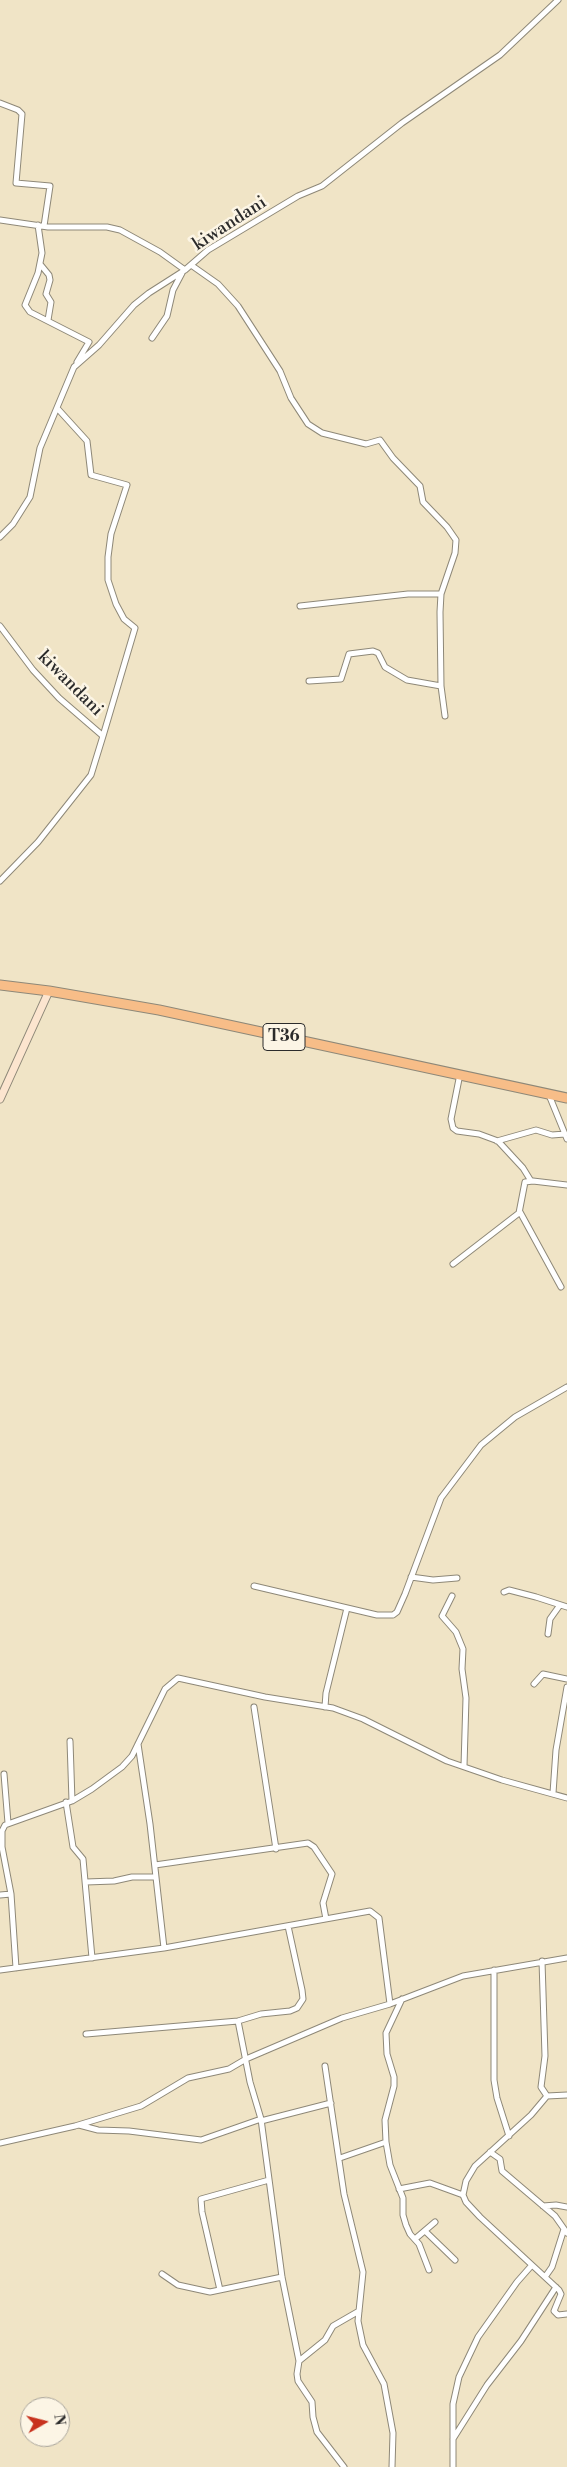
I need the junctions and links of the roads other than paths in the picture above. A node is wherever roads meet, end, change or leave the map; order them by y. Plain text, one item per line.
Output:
1 (558, 0) edge
2 (0, 103) edge
3 (0, 220) edge
4 (41, 226) junction
5 (40, 264) junction
6 (191, 265) junction
7 (183, 272) junction
8 (48, 320) junction
9 (152, 338) dead end
10 (74, 366) junction
11 (56, 408) junction
12 (0, 537) edge
13 (441, 594) junction
14 (300, 606) dead end
15 (0, 626) edge
16 (310, 681) dead end
17 (440, 686) junction
18 (445, 716) dead end
19 (103, 736) junction
20 (0, 882) edge
21 (0, 985) edge
22 (49, 991) junction
23 (460, 1074) junction
24 (548, 1094) junction
25 (567, 1098) edge
26 (0, 1099) edge
27 (566, 1136) edge
28 (496, 1141) junction
29 (531, 1181) junction
30 (567, 1185) edge
31 (520, 1212) junction
32 (453, 1264) dead end
33 (561, 1287) dead end
34 (567, 1387) edge
35 (411, 1577) junction
36 (457, 1578) dead end
37 (254, 1586) dead end
38 (504, 1592) dead end
39 (452, 1596) dead end
40 (560, 1605) junction
41 (567, 1607) edge
42 (347, 1608) junction
43 (548, 1634) dead end
44 (567, 1679) edge
45 (534, 1684) dead end
46 (567, 1691) edge
47 (254, 1707) dead end
48 (325, 1707) junction
49 (70, 1741) dead end
50 (138, 1744) junction
51 (464, 1766) junction
52 (4, 1774) dead end
53 (552, 1793) junction
54 (567, 1798) edge
55 (69, 1802) junction
56 (8, 1823) junction
57 (276, 1849) junction
58 (155, 1865) junction
59 (156, 1878) junction
60 (86, 1882) junction
61 (11, 1894) junction
62 (0, 1895) edge
63 (326, 1919) junction
64 (288, 1926) junction
65 (164, 1948) junction
66 (92, 1958) junction
67 (567, 1958) edge
68 (542, 1960) junction
69 (16, 1968) junction
70 (0, 1970) edge
71 (494, 1970) junction
72 (402, 1999) junction
73 (390, 2004) junction
74 (238, 2021) junction
75 (86, 2034) dead end
76 (246, 2059) junction
77 (325, 2066) dead end
78 (567, 2095) edge
79 (547, 2096) junction
80 (331, 2103) junction
81 (261, 2120) junction
82 (79, 2125) junction
83 (509, 2136) junction
84 (386, 2142) junction
85 (0, 2143) edge
86 (490, 2152) junction
87 (340, 2158) junction
88 (269, 2180) junction
89 (399, 2189) junction
90 (463, 2195) junction
91 (543, 2206) junction
92 (567, 2207) edge
93 (435, 2222) dead end
94 (425, 2230) junction
95 (566, 2231) edge
96 (415, 2239) junction
97 (455, 2260) dead end
98 (532, 2265) junction
99 (429, 2270) dead end
100 (162, 2274) dead end
101 (282, 2277) junction
102 (546, 2277) junction
103 (556, 2287) junction
104 (220, 2290) junction
105 (359, 2311) junction
106 (567, 2314) edge
107 (300, 2361) junction
108 (452, 2440) junction
109 (344, 2467) edge
110 (392, 2467) edge
111 (453, 2467) edge

1 - 6 street, kiwandani
2 - 4 street
3 - 4 street
4 - 5 street
4 - 7 street
5 - 8 street
5 - 8 street
6 - 7 street, kiwandani
6 - 13 street
7 - 9 street
7 - 10 street, kiwandani
8 - 10 street
10 - 11 street, kiwandani
11 - 12 street, kiwandani
11 - 19 street
13 - 14 street
13 - 17 street
15 - 19 street, kiwandani
16 - 17 street
17 - 18 street
19 - 20 street, kiwandani
21 - 22 highway, T36
22 - 23 highway, T36
22 - 26 street
23 - 24 highway, T36
23 - 28 street
24 - 25 highway, T36
24 - 27 street
27 - 28 street
28 - 29 street
29 - 30 street
29 - 31 street
31 - 32 street
31 - 33 street
34 - 35 street
35 - 36 street
35 - 42 street
37 - 42 street
38 - 40 street
39 - 51 street
40 - 41 street
40 - 43 street
42 - 48 street
44 - 45 street
46 - 53 street
47 - 57 street
48 - 50 street
48 - 51 street
49 - 55 street
50 - 55 street
50 - 58 street
51 - 53 street
52 - 56 street
53 - 54 street
55 - 56 street
55 - 60 street
56 - 61 street
57 - 58 street
57 - 63 street
58 - 59 street
59 - 60 street
59 - 65 street
60 - 66 street
61 - 62 street
61 - 69 street
63 - 64 street
63 - 73 street
64 - 65 street
64 - 74 street
65 - 66 street
66 - 69 street
67 - 68 street
68 - 71 street
68 - 79 street
69 - 70 street
71 - 72 street
71 - 83 street
72 - 73 street
72 - 84 street
73 - 76 street
74 - 75 street
74 - 76 street
76 - 81 street
76 - 82 street
77 - 80 street
78 - 79 street
79 - 83 street
80 - 81 street
80 - 87 street
81 - 82 street
81 - 88 street
82 - 85 street
83 - 86 street
84 - 87 street
84 - 89 street
86 - 90 street
86 - 91 street
87 - 105 street
88 - 101 street
88 - 104 street
89 - 90 street
89 - 96 street
90 - 98 street
91 - 92 street
91 - 95 street
93 - 94 street
94 - 96 street
94 - 97 street
95 - 102 street
96 - 99 street
98 - 102 street
98 - 108 street
100 - 104 street
101 - 104 street
101 - 107 street
102 - 103 street
103 - 106 street
103 - 108 street
105 - 107 street
105 - 110 street
107 - 109 street
108 - 111 street

